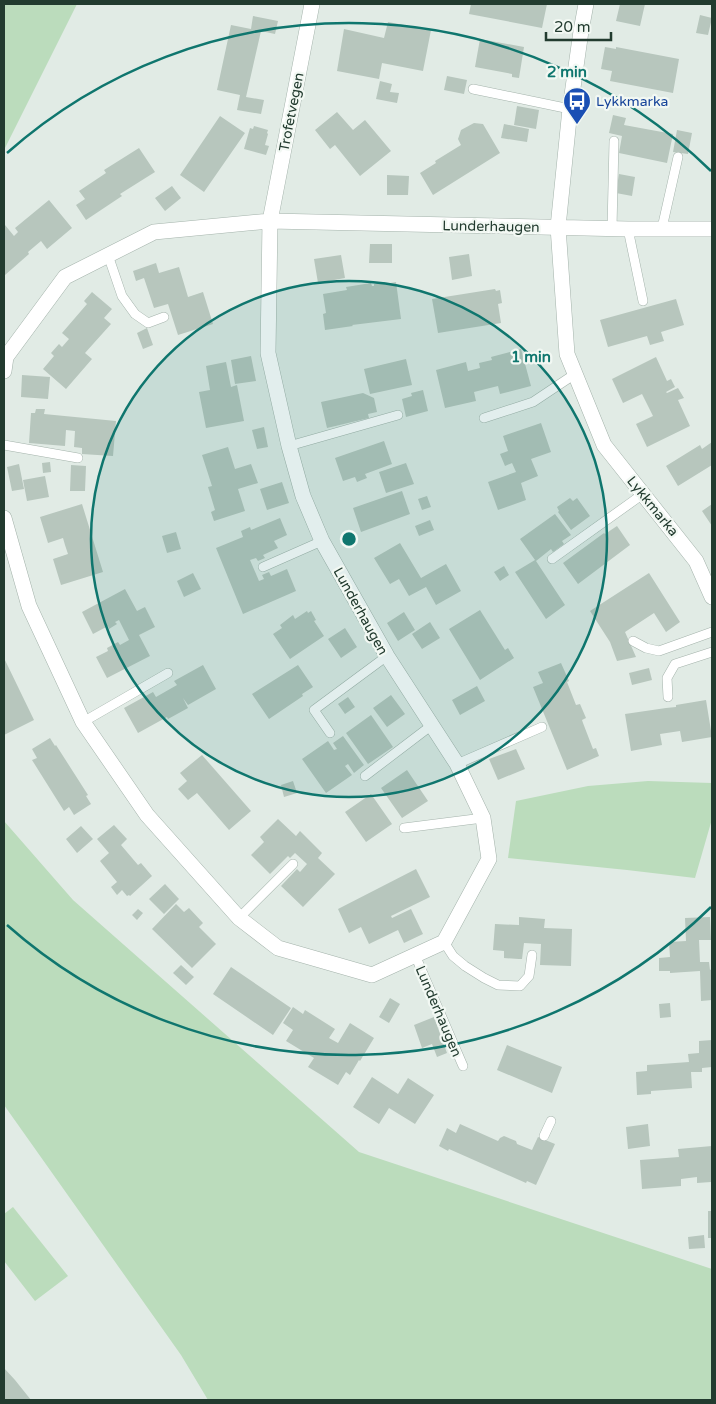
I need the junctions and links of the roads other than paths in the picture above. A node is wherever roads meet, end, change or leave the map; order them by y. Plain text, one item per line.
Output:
1 (312, 4) edge
2 (586, 4) edge
3 (473, 89) dead end
4 (570, 109) junction
5 (614, 141) dead end
6 (678, 157) dead end
7 (270, 221) junction
8 (558, 227) junction
9 (612, 228) junction
10 (662, 228) junction
11 (628, 229) junction
12 (712, 229) edge
13 (108, 256) junction
14 (642, 301) dead end
15 (164, 317) dead end
16 (4, 371) edge
17 (575, 374) junction
18 (398, 415) dead end
19 (484, 418) dead end
20 (4, 445) edge
21 (289, 446) junction
22 (78, 458) dead end
23 (643, 494) junction
24 (4, 518) edge
25 (322, 541) junction
26 (552, 559) dead end
27 (263, 568) dead end
28 (712, 597) edge
29 (712, 632) edge
30 (633, 641) dead end
31 (712, 652) edge
32 (387, 656) junction
33 (168, 673) dead end
34 (668, 697) dead end
35 (83, 722) junction
36 (432, 725) junction
37 (542, 727) dead end
38 (330, 733) dead end
39 (457, 764) junction
40 (365, 776) dead end
41 (483, 818) junction
42 (404, 828) dead end
43 (293, 864) dead end
44 (239, 918) junction
45 (444, 942) junction
46 (415, 955) junction
47 (532, 956) dead end
48 (463, 1066) dead end
49 (551, 1121) dead end
50 (544, 1136) dead end

1 - 7 street, Trofetvegen
2 - 4 street, Lykkmarka
3 - 4 lane
4 - 8 street, Lykkmarka
5 - 9 lane
6 - 10 lane
7 - 8 street, Lunderhaugen
7 - 13 street, Lunderhaugen
7 - 21 street, Lunderhaugen
8 - 9 street, Lunderhaugen
8 - 17 street, Lykkmarka
9 - 11 street, Lunderhaugen
10 - 11 street, Lunderhaugen
10 - 12 street, Lunderhaugen
11 - 14 lane
13 - 15 lane
13 - 16 street, Lunderhaugen
17 - 19 lane
17 - 23 street, Lykkmarka
18 - 21 lane
20 - 22 lane
21 - 25 street, Lunderhaugen
23 - 26 lane
23 - 28 street, Lykkmarka
24 - 35 street, Lunderhaugen
25 - 27 lane
25 - 32 street, Lunderhaugen
29 - 30 lane
31 - 34 lane
32 - 36 street, Lunderhaugen
32 - 38 lane
33 - 35 lane
35 - 44 street, Lunderhaugen
36 - 39 street, Lunderhaugen
36 - 40 lane
37 - 39 lane
39 - 41 street, Lunderhaugen
41 - 42 lane
41 - 45 street, Lunderhaugen
43 - 44 lane
44 - 46 street, Lunderhaugen
45 - 46 street, Lunderhaugen
45 - 47 lane
46 - 48 lane, Lunderhaugen
49 - 50 lane

